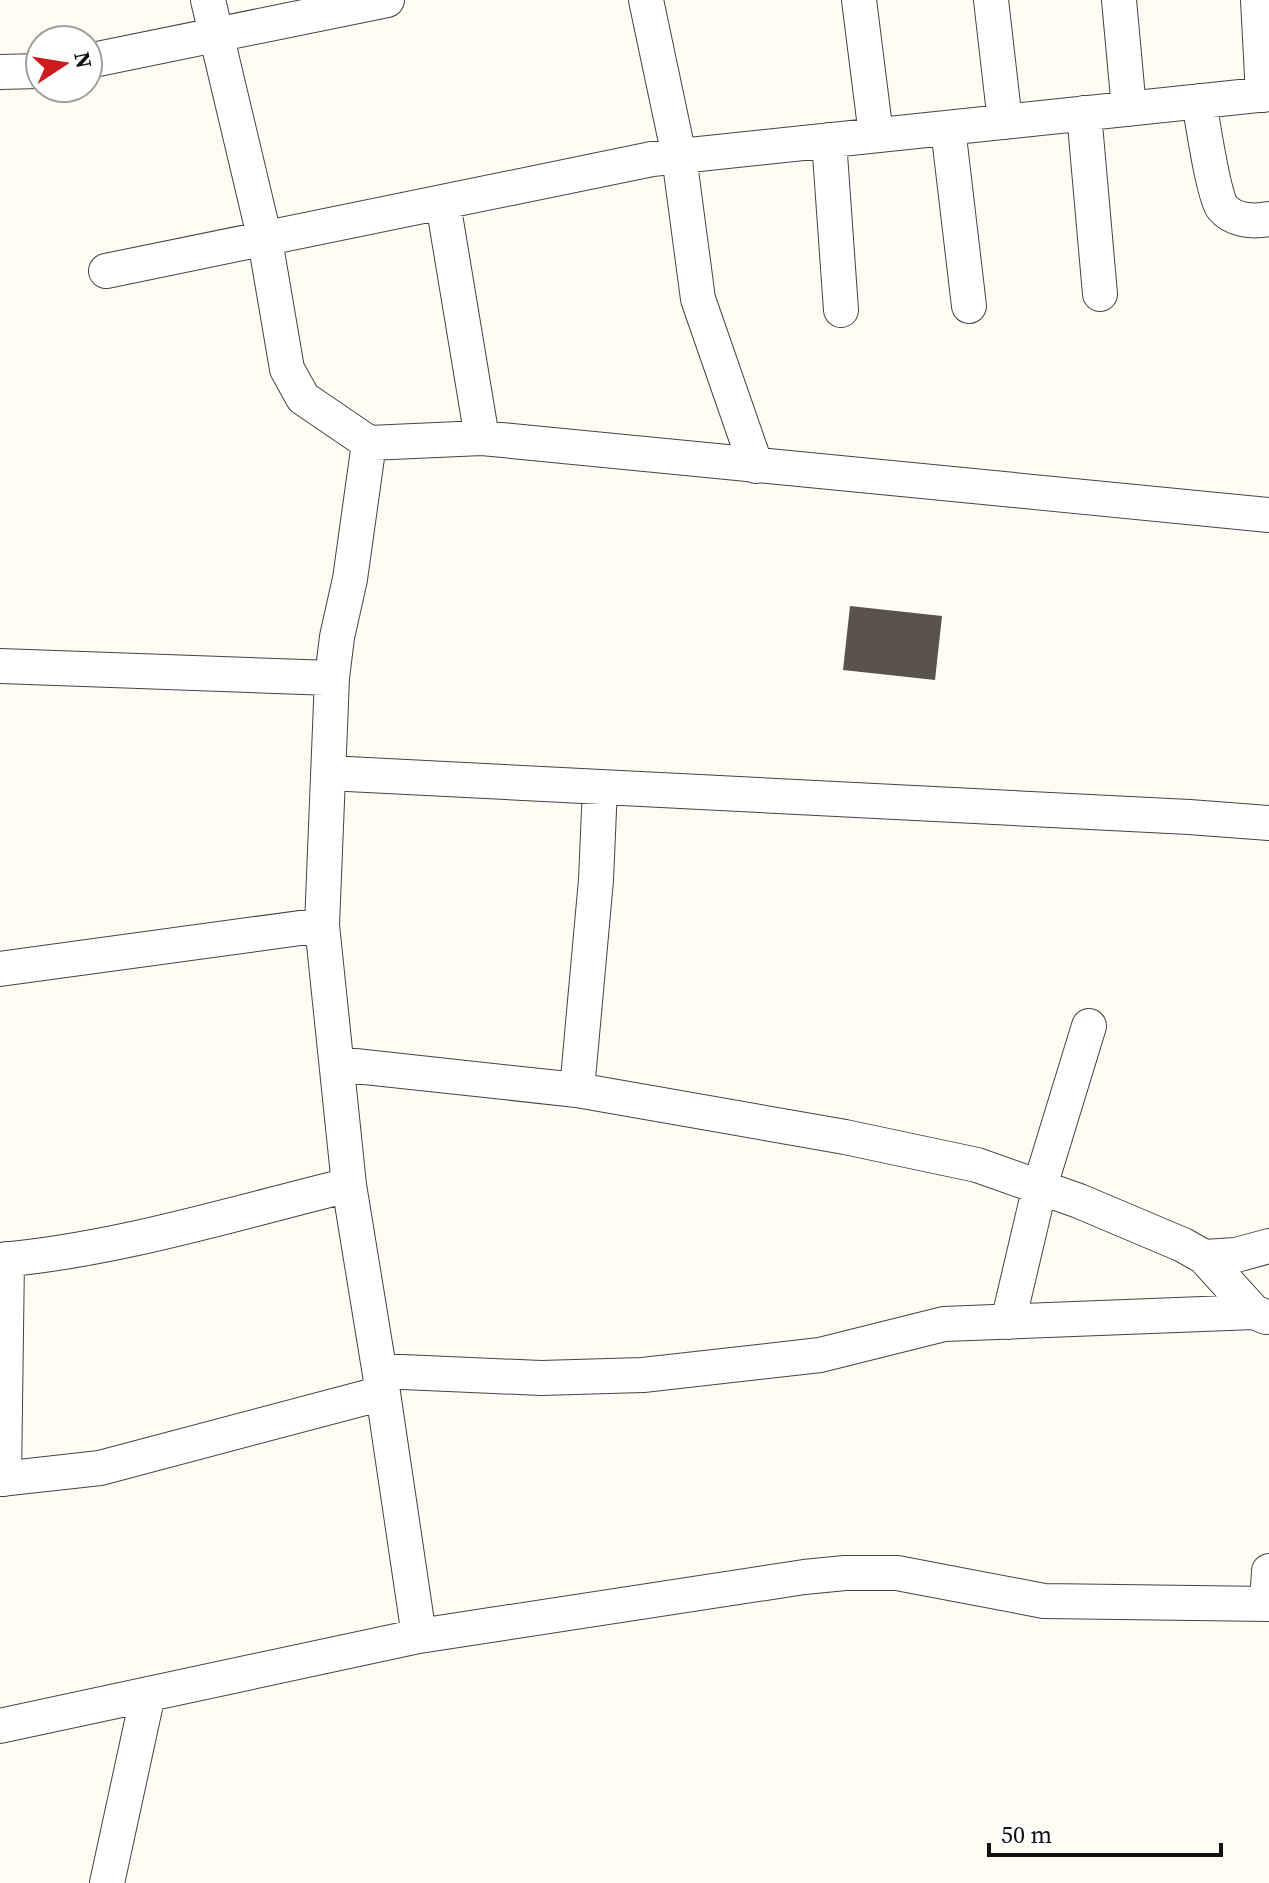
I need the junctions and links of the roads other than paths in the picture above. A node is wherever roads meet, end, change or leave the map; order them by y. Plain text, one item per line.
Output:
1 (208, 0) edge
2 (387, 0) edge
3 (646, 0) edge
4 (859, 0) edge
5 (991, 0) edge
6 (1119, 0) edge
7 (1258, 0) edge
8 (215, 35) junction
9 (104, 58) edge
10 (24, 71) edge
11 (0, 72) edge
12 (1266, 94) edge
13 (1199, 101) junction
14 (1129, 109) junction
15 (1084, 113) junction
16 (1005, 122) junction
17 (948, 128) junction
18 (876, 135) junction
19 (829, 140) junction
20 (679, 156) junction
21 (443, 203) junction
22 (1269, 219) edge
23 (265, 240) junction
24 (106, 271) dead end
25 (1100, 294) dead end
26 (969, 306) dead end
27 (841, 310) dead end
28 (482, 438) junction
29 (369, 443) junction
30 (756, 466) junction
31 (1269, 515) edge
32 (0, 666) edge
33 (332, 678) junction
34 (328, 773) junction
35 (600, 787) junction
36 (1269, 823) edge
37 (322, 925) junction
38 (0, 969) edge
39 (1089, 1026) dead end
40 (337, 1064) junction
41 (577, 1090) junction
42 (349, 1185) junction
43 (1040, 1186) junction
44 (1269, 1246) edge
45 (1204, 1257) junction
46 (4, 1259) edge
47 (1262, 1315) edge
48 (1008, 1322) junction
49 (382, 1382) junction
50 (2, 1479) edge
51 (1268, 1593) edge
52 (419, 1636) junction
53 (148, 1694) junction
54 (0, 1726) edge
55 (107, 1883) edge

1 - 8 street
2 - 8 street
3 - 20 street
4 - 18 street
5 - 16 street
6 - 14 street
7 - 12 street
8 - 9 street
8 - 23 street
10 - 11 street
12 - 13 street
13 - 14 street
13 - 22 street
14 - 15 street
15 - 16 street
15 - 25 street
16 - 17 street
17 - 18 street
17 - 26 street
18 - 19 street
19 - 20 street
19 - 27 street
20 - 21 street
20 - 30 street
21 - 23 street
21 - 28 street
23 - 24 street
23 - 29 street
28 - 29 street
28 - 30 street
29 - 33 street
30 - 31 street
32 - 33 street
33 - 34 street
34 - 35 street
34 - 37 street
35 - 36 street
35 - 41 street
37 - 38 street
37 - 40 street
39 - 43 street
40 - 41 street
40 - 42 street
41 - 43 street
42 - 46 street
42 - 49 street
43 - 45 street
43 - 48 street
44 - 45 street
45 - 47 street
46 - 50 street
47 - 48 street
48 - 49 street
49 - 50 street
49 - 52 street
51 - 52 street
52 - 53 street
53 - 54 street
53 - 55 street

